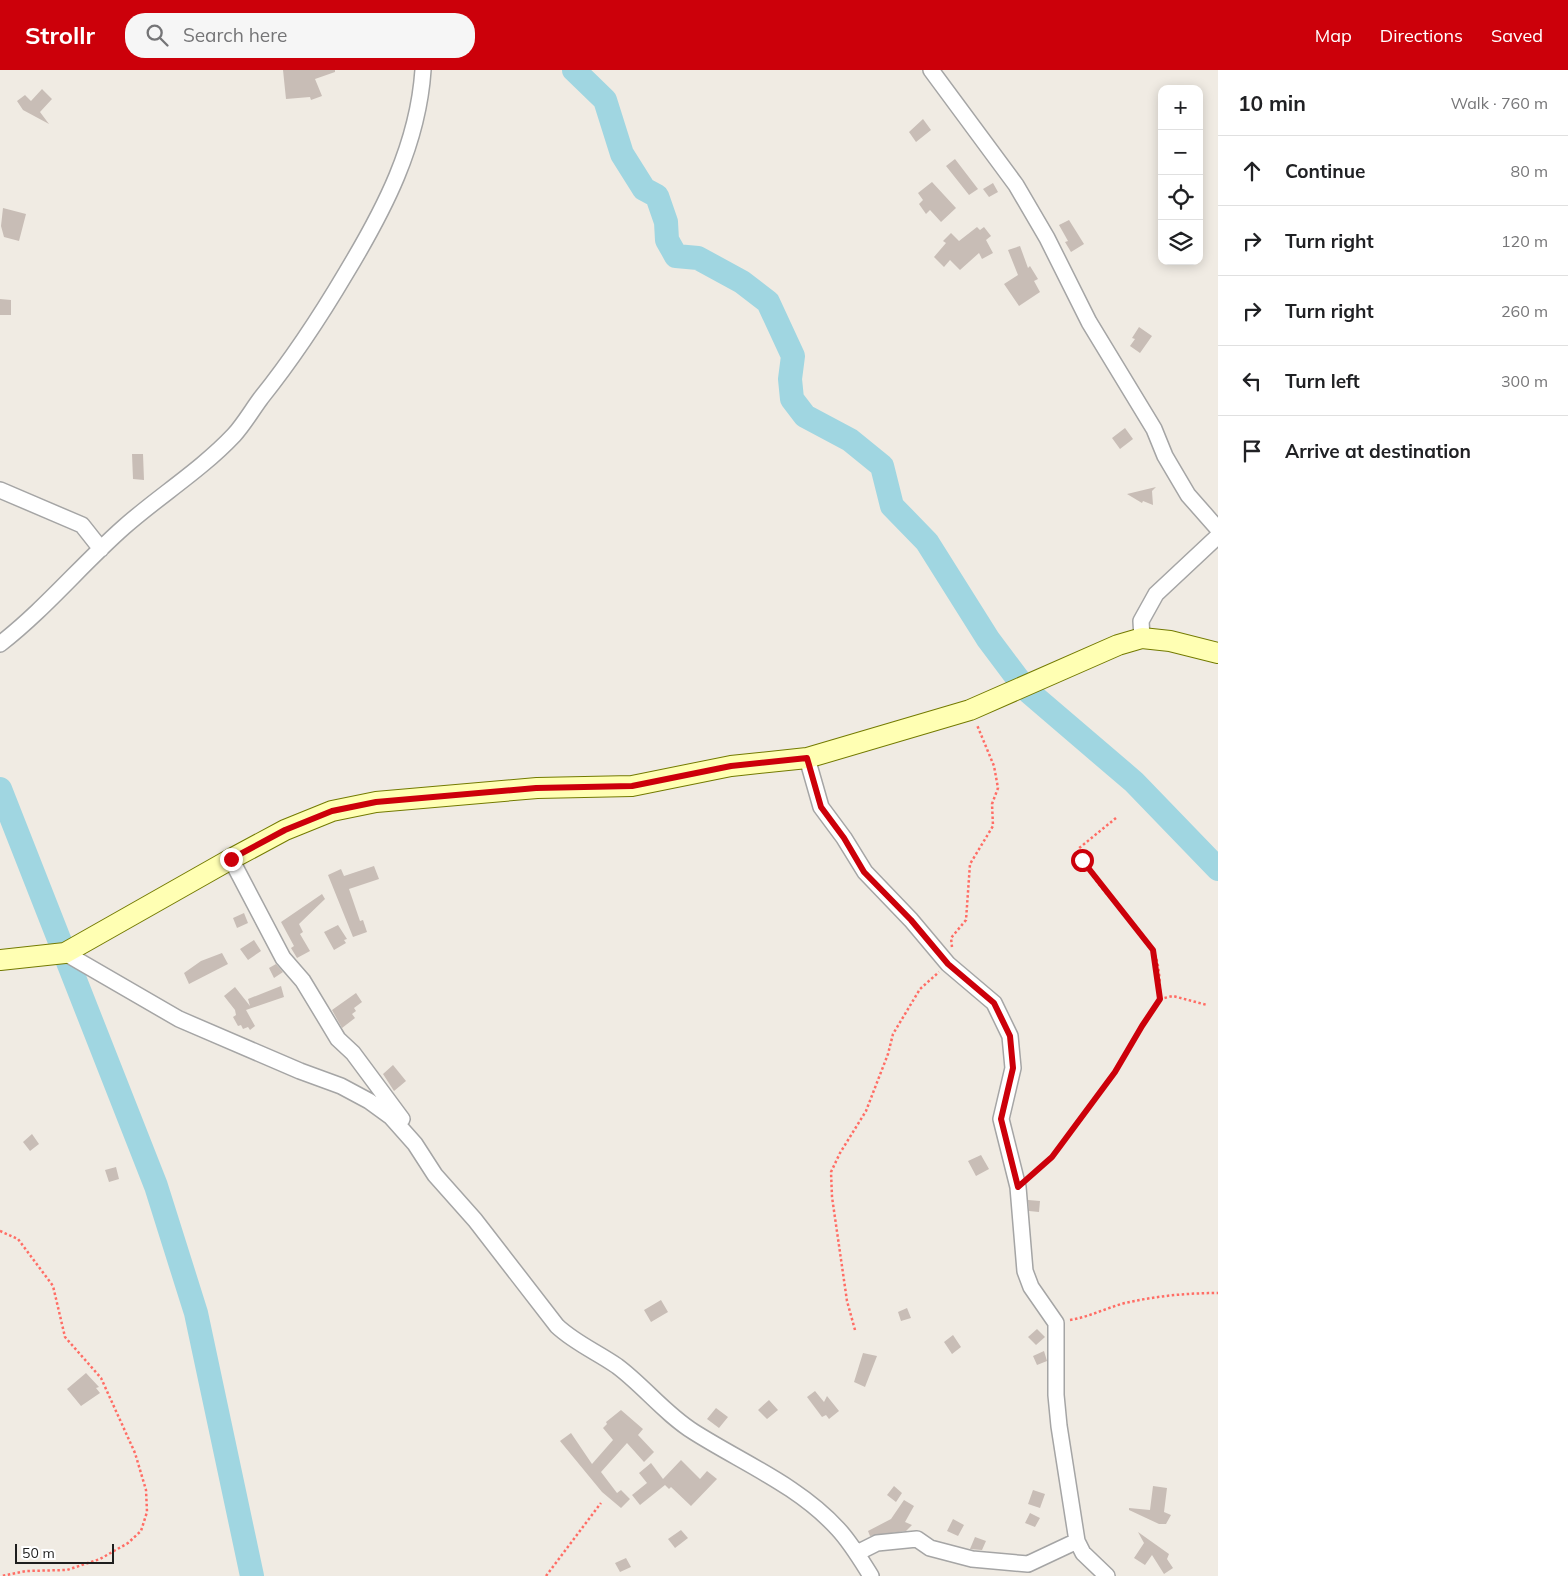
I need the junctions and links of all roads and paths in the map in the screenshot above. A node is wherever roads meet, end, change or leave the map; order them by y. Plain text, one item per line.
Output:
1 (423, 70) edge
2 (931, 70) edge
3 (0, 490) edge
4 (1218, 529) edge
5 (1218, 536) edge
6 (101, 549) junction
7 (1142, 638) junction
8 (0, 644) edge
9 (1218, 653) edge
10 (970, 710) junction
11 (807, 758) junction
12 (1116, 818) dead end
13 (231, 859) junction
14 (65, 953) junction
15 (0, 960) edge
16 (948, 964) junction
17 (1160, 999) junction
18 (1207, 1005) dead end
19 (415, 1144) junction
20 (1018, 1187) junction
21 (0, 1231) edge
22 (1218, 1293) edge
23 (1056, 1323) junction
24 (855, 1330) dead end
25 (601, 1503) dead end
26 (1077, 1541) junction
27 (857, 1553) junction
28 (1, 1576) edge
29 (546, 1576) edge
30 (871, 1576) edge
31 (1107, 1576) edge

1 - 6 street
2 - 4 street
3 - 6 street
5 - 7 street
6 - 8 street
7 - 9 street
7 - 10 street
10 - 11 street
10 - 16 path
11 - 13 street
11 - 16 street
12 - 17 path
13 - 14 street
13 - 19 street
14 - 15 street
14 - 19 street
16 - 20 street
16 - 24 path
17 - 18 path
17 - 20 path
19 - 27 street
20 - 23 street
21 - 28 path
22 - 23 path
23 - 26 street
25 - 29 path
26 - 27 street
26 - 31 street
27 - 30 street

